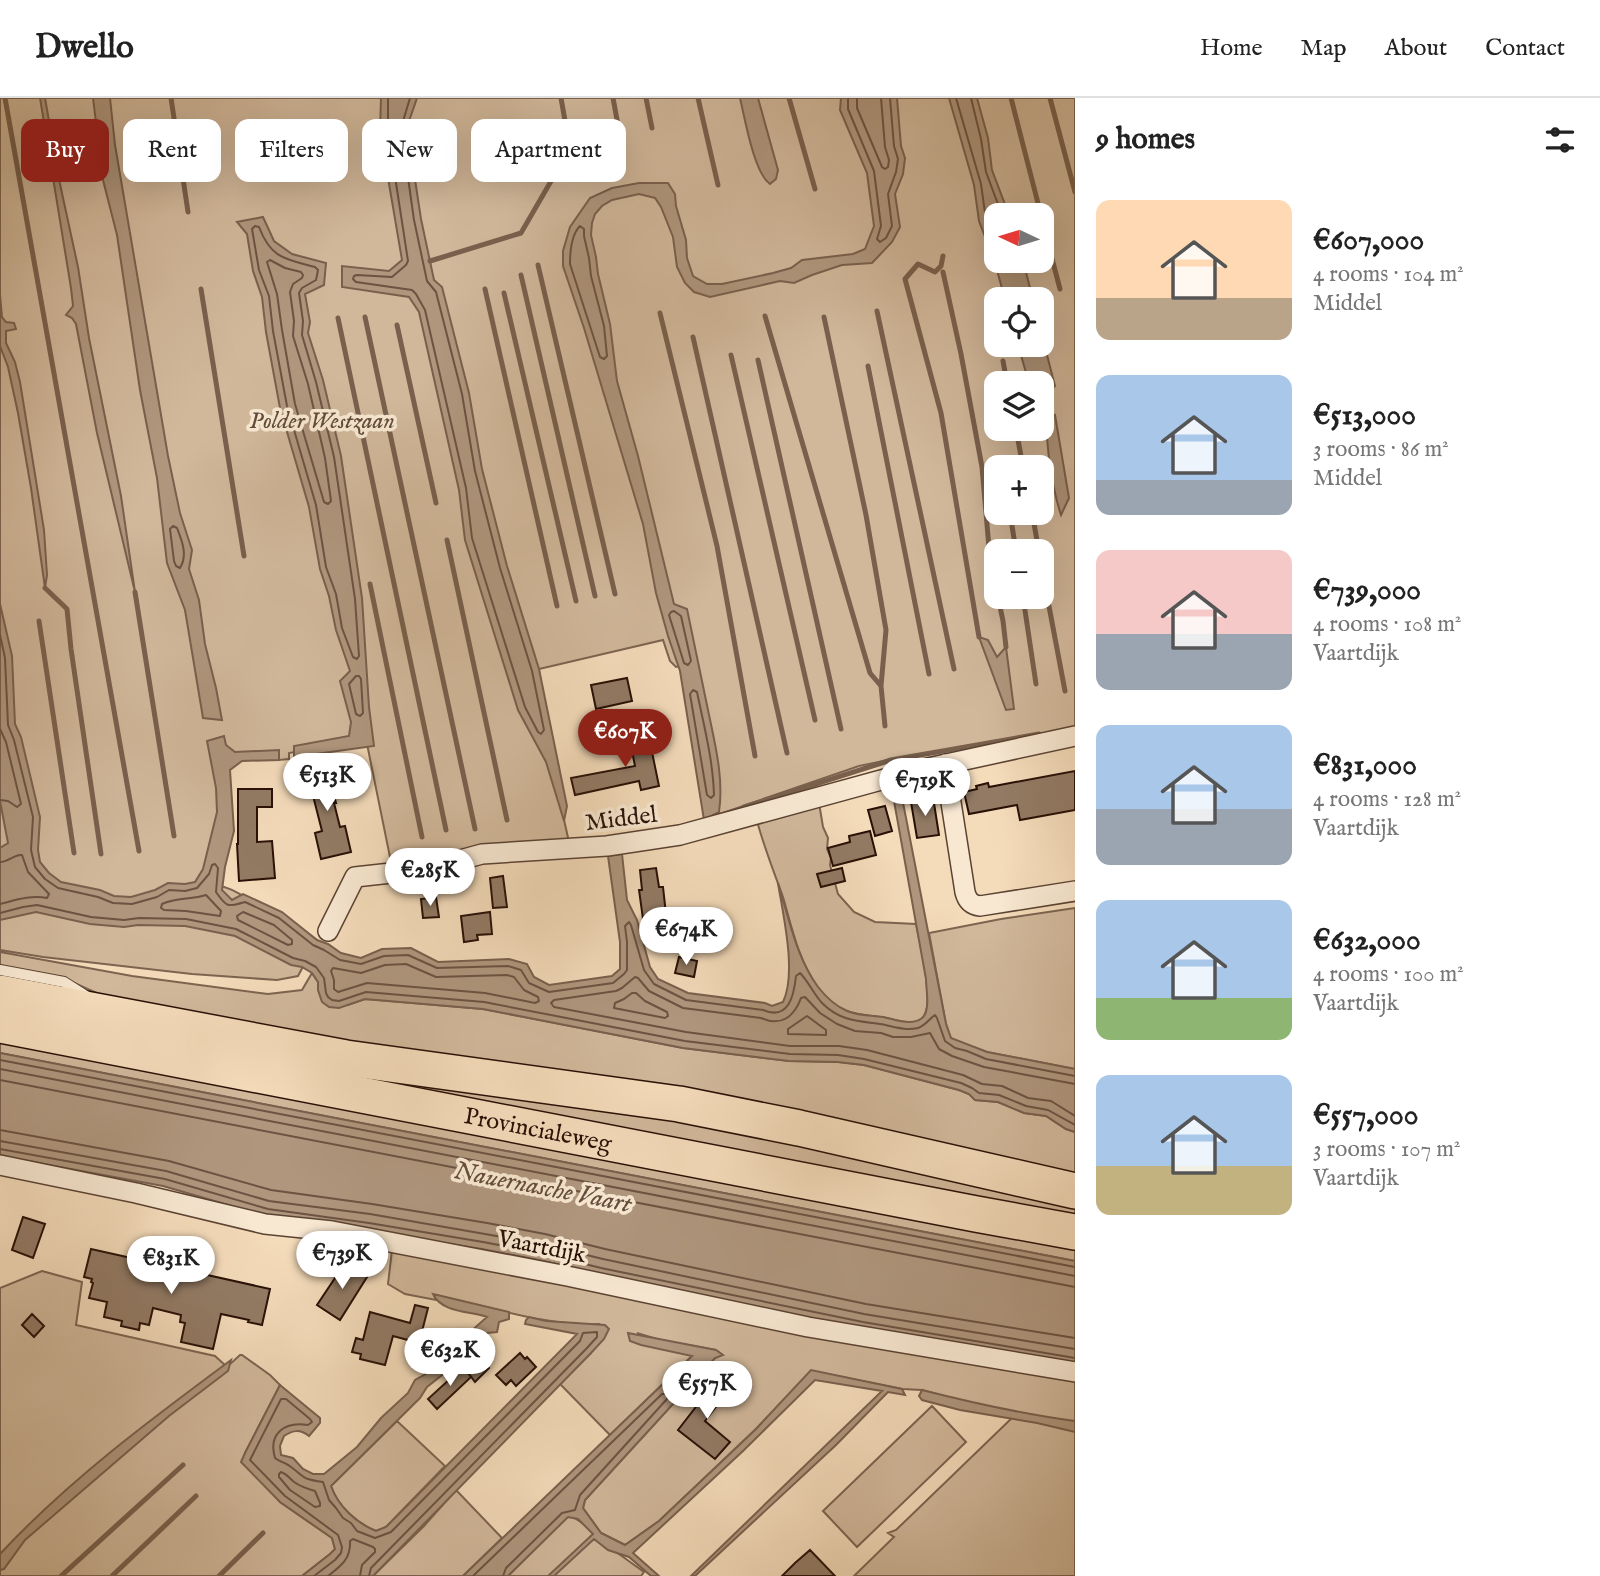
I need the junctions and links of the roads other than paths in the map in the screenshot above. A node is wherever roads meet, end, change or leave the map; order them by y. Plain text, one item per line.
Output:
1 (1075, 736) edge
2 (945, 764) junction
3 (1075, 891) edge
4 (328, 931) dead end
5 (0, 970) edge
6 (0, 993) edge
7 (120, 1016) junction
8 (0, 1025) edge
9 (0, 1165) edge
10 (1075, 1191) edge
11 (1075, 1232) edge
12 (1075, 1372) edge

1 - 2 street, Middel
2 - 3 street
2 - 4 street, Middel
5 - 7 lane
6 - 7 highway, Provincialeweg
7 - 10 highway, Provincialeweg
8 - 11 highway, Provincialeweg
9 - 12 street, Vaartdijk

